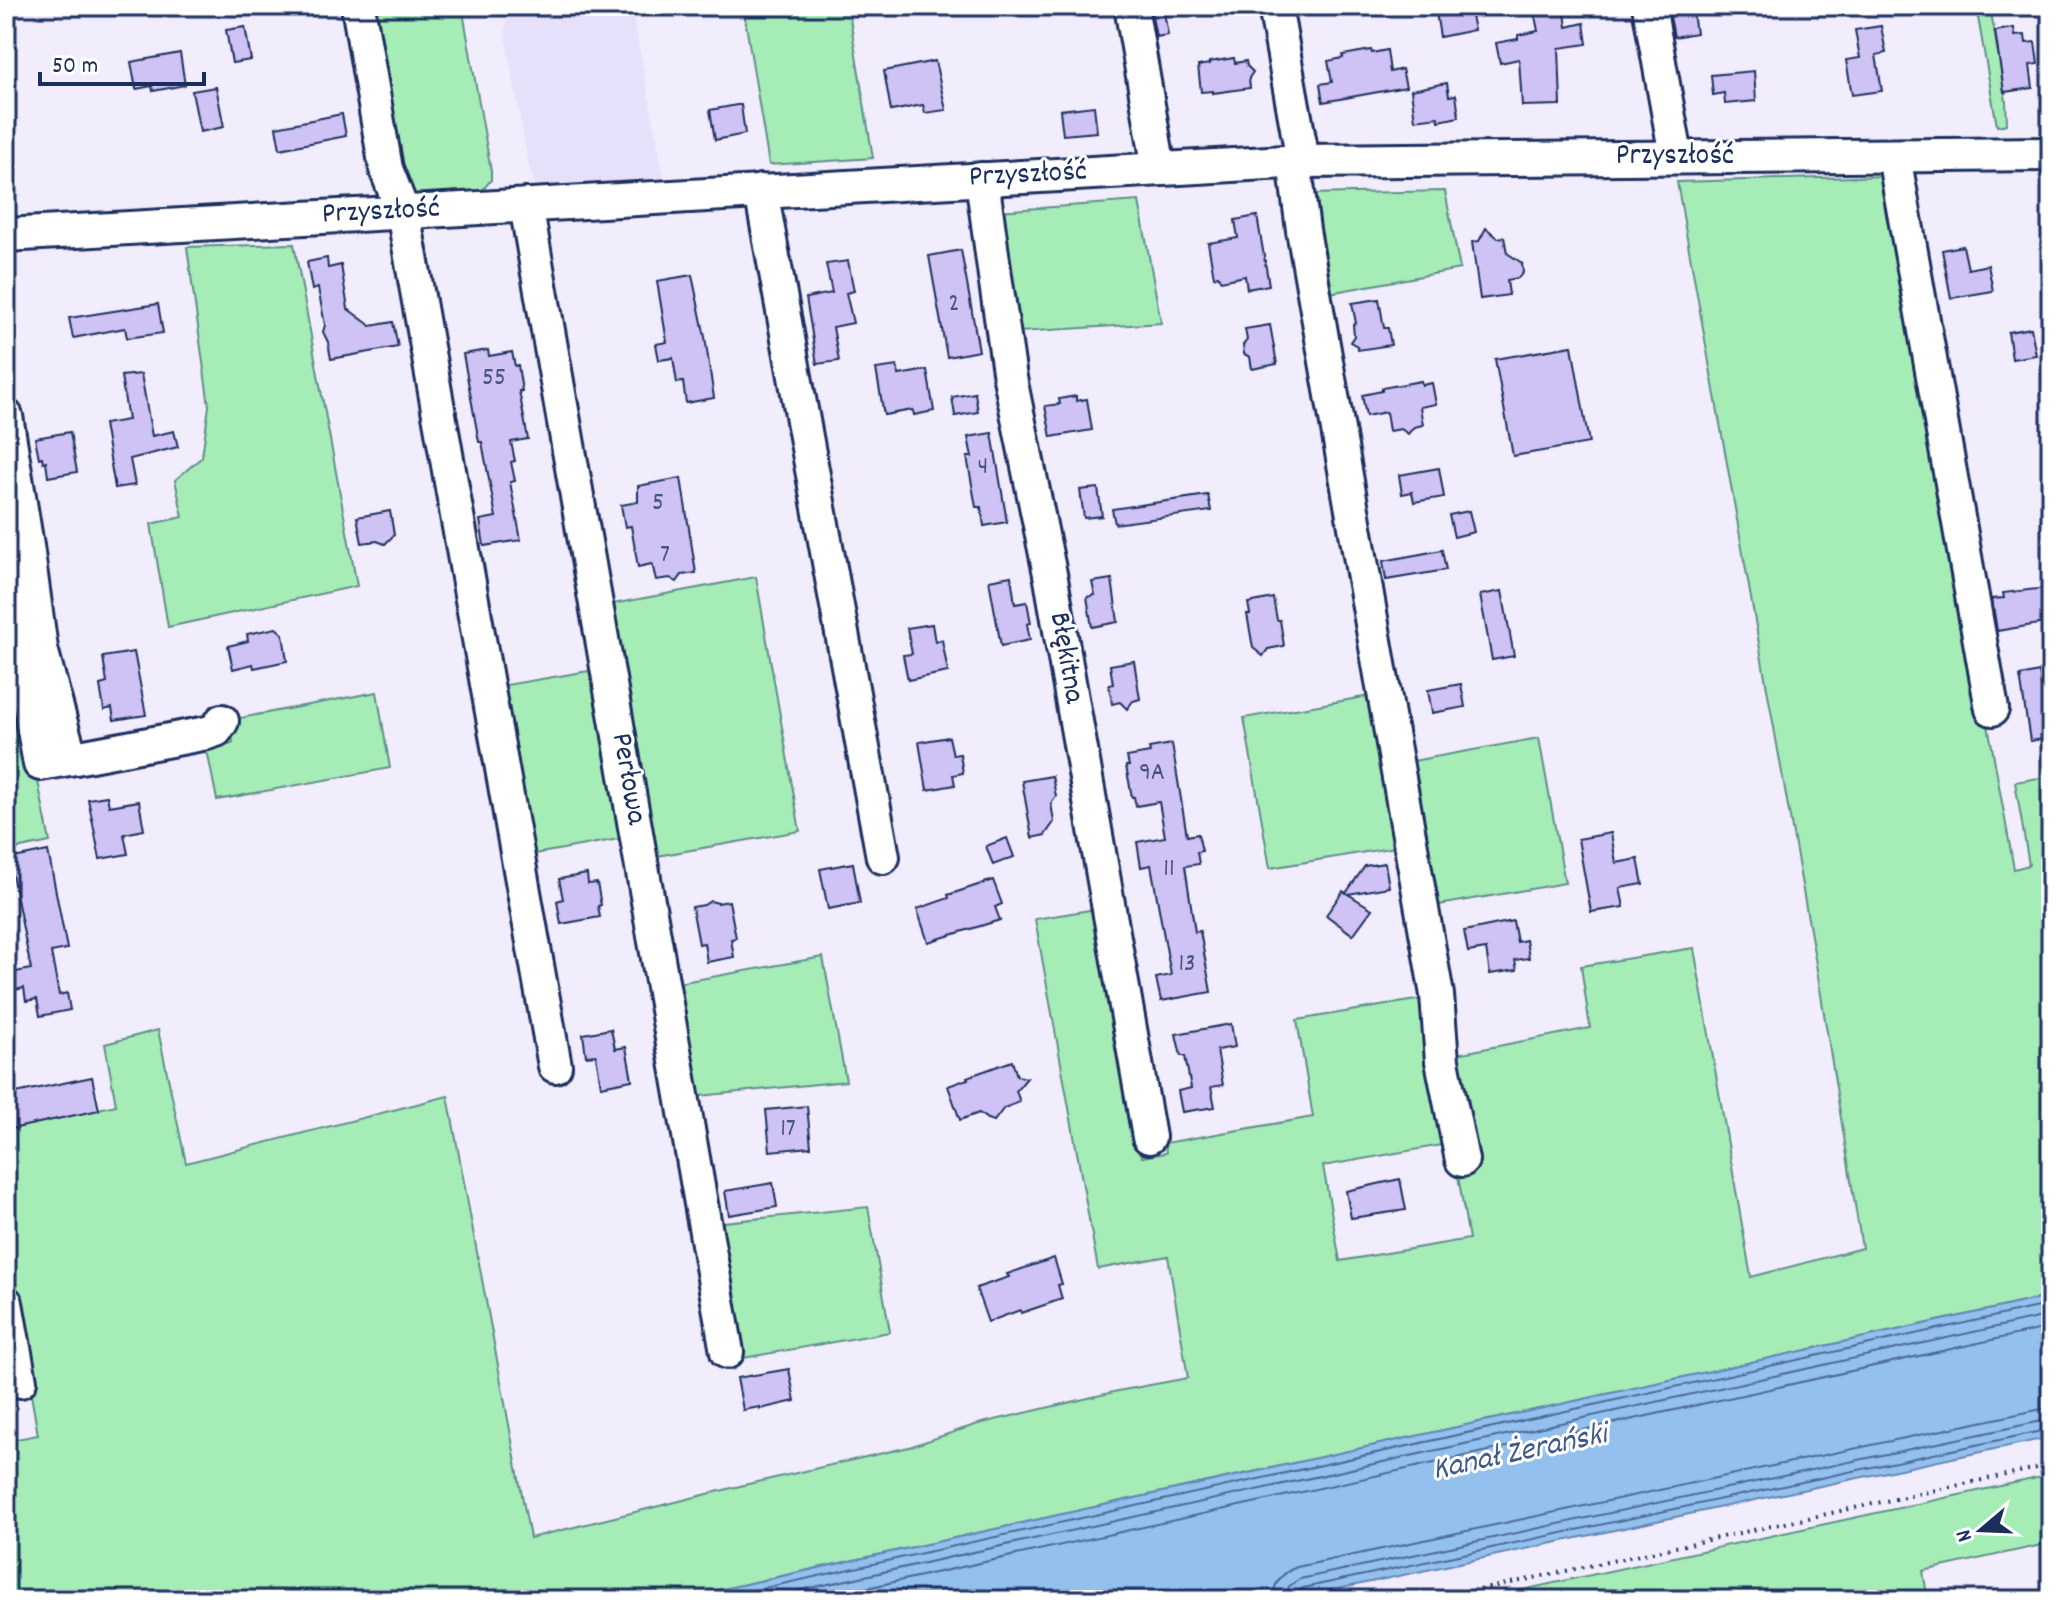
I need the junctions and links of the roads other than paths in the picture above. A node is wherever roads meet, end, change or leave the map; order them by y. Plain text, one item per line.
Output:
1 (358, 6) edge
2 (1131, 6) edge
3 (1275, 6) edge
4 (1649, 6) edge
5 (2051, 154) edge
6 (1676, 156) junction
7 (1894, 156) junction
8 (1298, 161) junction
9 (1159, 169) junction
10 (982, 179) junction
11 (761, 191) junction
12 (526, 205) junction
13 (403, 212) junction
14 (6, 235) edge
15 (6, 416) edge
16 (6, 572) edge
17 (1992, 709) dead end
18 (222, 721) dead end
19 (75, 758) junction
20 (883, 857) dead end
21 (555, 1066) dead end
22 (1149, 1137) dead end
23 (1462, 1160) dead end
24 (6, 1303) edge
25 (727, 1352) dead end
26 (20, 1381) dead end

1 - 13 street
2 - 9 street
3 - 8 street
4 - 6 street
5 - 7 street, Przyszłość
6 - 7 street, Przyszłość
6 - 8 street, Przyszłość
7 - 17 street
8 - 9 street, Przyszłość
8 - 23 street
9 - 10 street, Przyszłość
10 - 11 street, Przyszłość
10 - 22 street, Błękitna
11 - 12 street, Przyszłość
11 - 20 street
12 - 13 street, Przyszłość
12 - 25 street, Perłowa
13 - 14 street, Przyszłość
13 - 21 street
15 - 19 street
16 - 19 street
18 - 19 street
24 - 26 street

